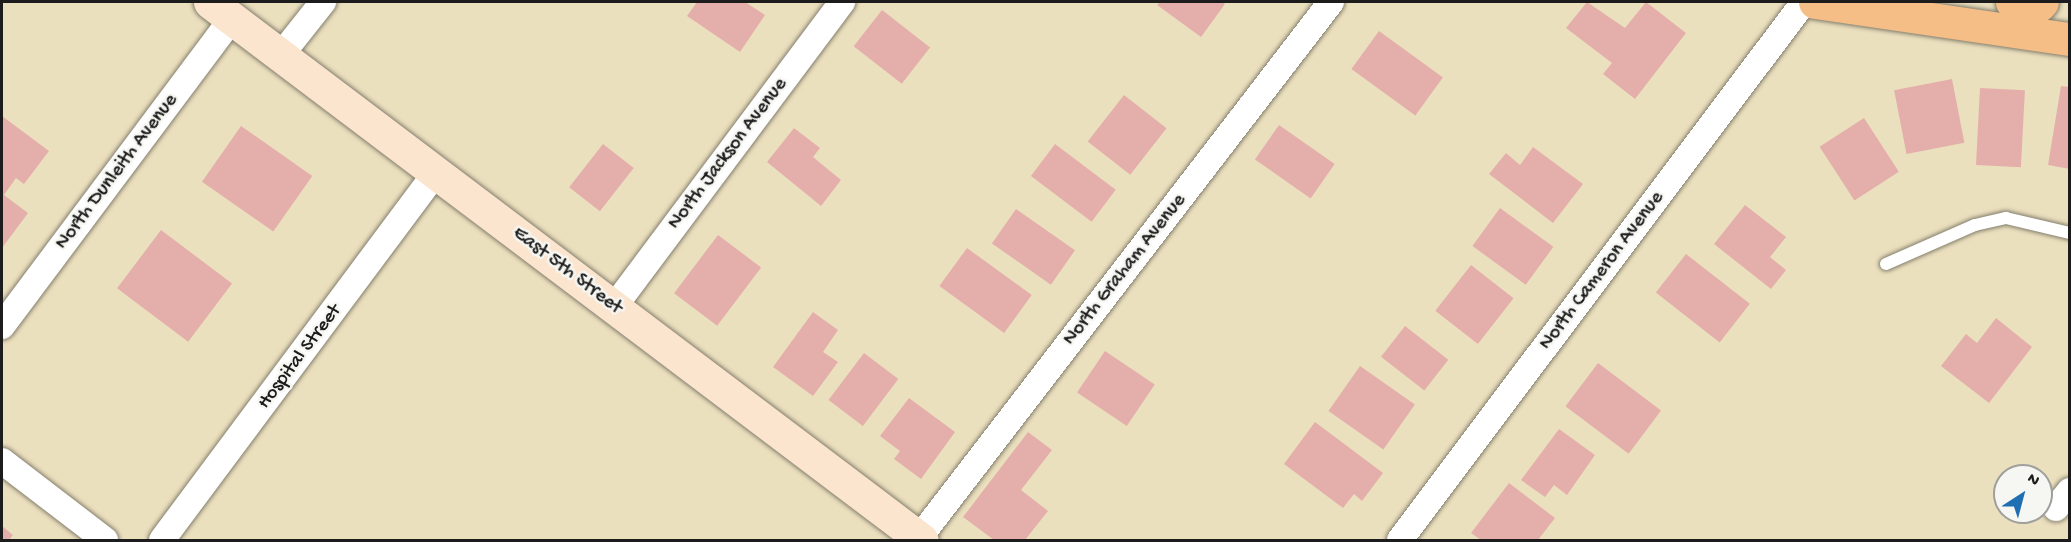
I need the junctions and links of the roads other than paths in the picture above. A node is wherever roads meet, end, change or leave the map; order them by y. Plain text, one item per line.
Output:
1 (323, 2) edge
2 (842, 2) edge
3 (1331, 2) edge
4 (1804, 2) edge
5 (1815, 2) edge
6 (2012, 2) edge
7 (2042, 2) edge
8 (221, 10) edge
9 (2070, 39) edge
10 (281, 55) junction
11 (436, 172) junction
12 (2070, 233) edge
13 (1886, 264) dead end
14 (614, 307) junction
15 (2, 327) edge
16 (2, 461) edge
17 (105, 540) edge
18 (162, 540) edge
19 (919, 540) edge
20 (1400, 540) edge

1 - 10 street
2 - 14 street, North Jackson Avenue
3 - 19 street, North Graham Avenue
4 - 20 street, North Cameron Avenue
5 - 9 main road
6 - 7 main road
8 - 10 main road, East 5th Street
8 - 15 street, North Dunleith Avenue
10 - 11 main road, East 5th Street
11 - 14 main road, East 5th Street
11 - 18 street, Hospital Street
12 - 13 lane
14 - 19 main road, East 5th Street
16 - 17 street

